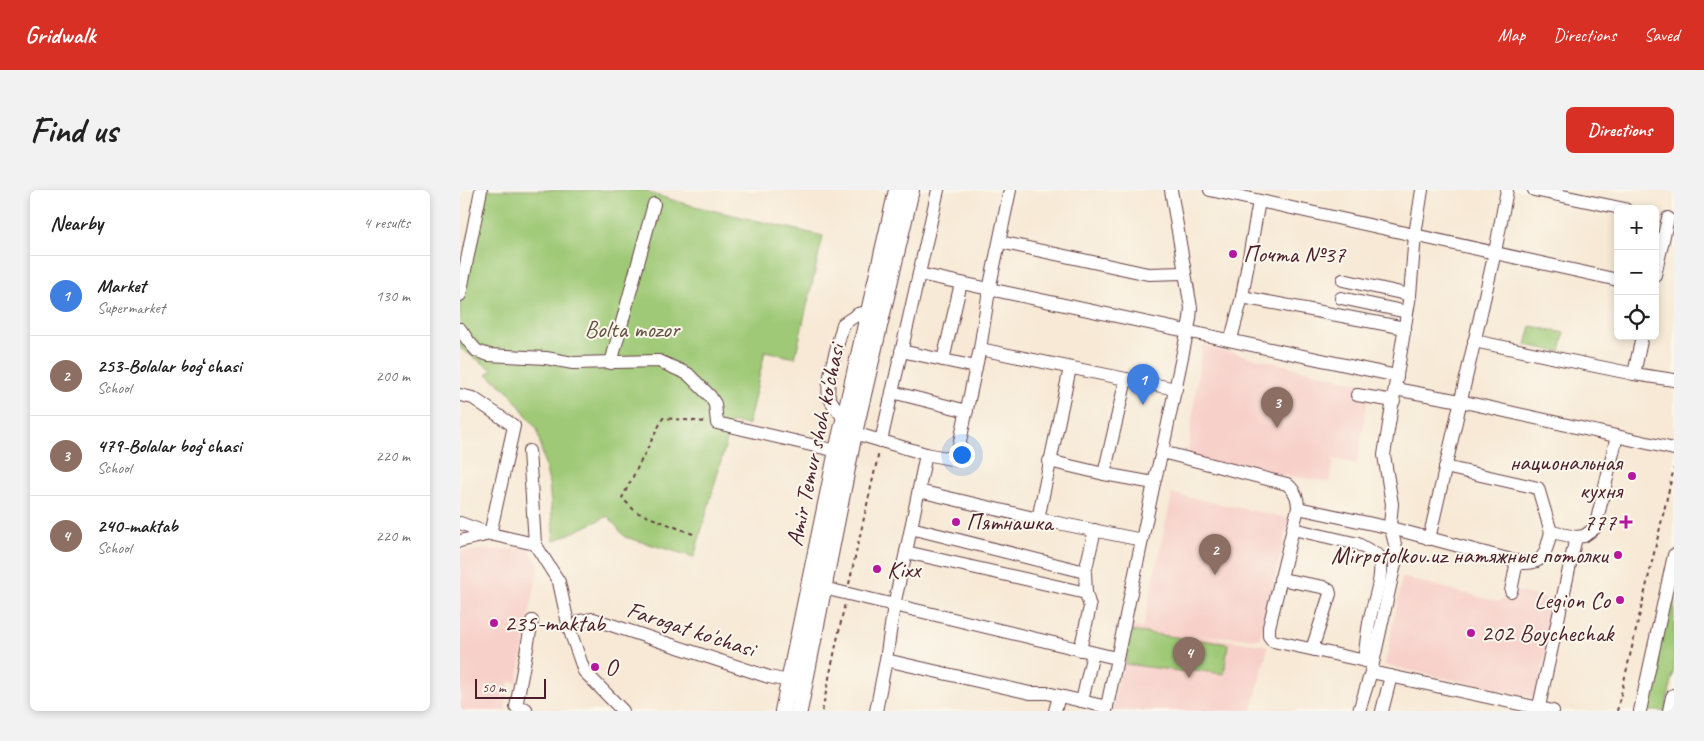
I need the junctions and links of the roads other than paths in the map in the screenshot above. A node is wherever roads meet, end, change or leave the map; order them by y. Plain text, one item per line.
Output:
1 (481, 190) edge
2 (897, 190) edge
3 (911, 190) edge
4 (938, 190) edge
5 (1010, 190) edge
6 (1171, 190) edge
7 (1210, 190) edge
8 (1422, 190) edge
9 (1507, 190) edge
10 (1534, 190) edge
11 (1259, 200) junction
12 (654, 204) dead end
13 (1614, 207) edge
14 (1666, 217) edge
15 (1415, 235) junction
16 (1000, 242) junction
17 (1495, 252) junction
18 (1659, 254) edge
19 (1184, 273) junction
20 (919, 274) junction
21 (1614, 279) edge
22 (1343, 280) dead end
23 (961, 283) junction
24 (989, 290) junction
25 (460, 295) edge
26 (1410, 295) junction
27 (1242, 297) junction
28 (1341, 298) dead end
29 (869, 312) junction
30 (1407, 312) junction
31 (1405, 328) junction
32 (460, 329) edge
33 (1189, 331) junction
34 (1230, 339) junction
35 (1641, 340) edge
36 (1474, 341) junction
37 (980, 348) junction
38 (901, 351) junction
39 (943, 360) junction
40 (611, 363) junction
41 (976, 368) junction
42 (1070, 368) junction
43 (1634, 374) junction
44 (1397, 376) junction
45 (1126, 380) junction
46 (1674, 380) edge
47 (1176, 389) junction
48 (892, 392) junction
49 (1357, 395) dead end
50 (1394, 395) junction
51 (460, 396) edge
52 (1460, 401) junction
53 (967, 412) junction
54 (844, 419) junction
55 (854, 432) junction
56 (1617, 436) junction
57 (881, 441) junction
58 (1674, 449) edge
59 (528, 451) dead end
60 (836, 451) junction
61 (1162, 452) junction
62 (926, 454) junction
63 (1049, 461) junction
64 (1445, 467) junction
65 (1104, 474) junction
66 (1154, 483) junction
67 (919, 491) junction
68 (1298, 508) junction
69 (1038, 519) junction
70 (460, 523) edge
71 (912, 528) junction
72 (1391, 528) junction
73 (1293, 529) junction
74 (1095, 530) junction
75 (1551, 532) junction
76 (490, 534) junction
77 (1576, 537) junction
78 (1429, 539) junction
79 (1142, 540) junction
80 (460, 541) edge
81 (534, 544) junction
82 (906, 552) junction
83 (1674, 555) edge
84 (1517, 561) junction
85 (1085, 572) junction
86 (1280, 579) junction
87 (816, 586) junction
88 (1511, 591) dead end
89 (1086, 593) junction
90 (894, 605) junction
91 (532, 620) dead end
92 (580, 620) dead end
93 (1315, 650) junction
94 (1086, 651) junction
95 (1116, 658) junction
96 (886, 660) junction
97 (1369, 665) junction
98 (1391, 676) junction
99 (789, 680) junction
100 (1059, 696) junction
101 (1674, 697) edge
102 (1082, 701) junction
103 (1106, 709) edge
104 (530, 710) edge
105 (1538, 710) edge
106 (624, 711) edge
107 (783, 711) edge
108 (799, 711) edge
109 (876, 711) edge
110 (1056, 711) edge
111 (1359, 711) edge
112 (1382, 711) edge
113 (1552, 711) edge
114 (1640, 711) edge
115 (1671, 711) edge

1 - 25 street
2 - 29 main road, Amir Temur shoh ko'chasi
3 - 55 main road, Amir Temur shoh ko'chasi
4 - 20 street
5 - 16 street
6 - 19 street
7 - 11 street
8 - 15 street
9 - 17 street
10 - 13 street
11 - 15 street
11 - 27 street
12 - 40 street
14 - 18 street
15 - 17 street
15 - 26 street
16 - 19 street
16 - 24 street
17 - 21 street
17 - 36 street
19 - 33 street
20 - 23 street
20 - 38 street
22 - 26 street
23 - 24 street
23 - 39 street
24 - 33 street
24 - 37 street
26 - 30 street
27 - 31 street
27 - 34 street
28 - 30 street
29 - 54 main road, Amir Temur shoh ko'chasi
29 - 54 street
30 - 31 street
31 - 44 street
32 - 40 street
33 - 34 street
33 - 47 street
34 - 44 street
35 - 43 street
36 - 43 street
36 - 52 street
37 - 41 street
37 - 42 street
38 - 39 street
38 - 48 street
39 - 41 street
40 - 60 street
41 - 53 street
42 - 45 street
42 - 63 street
43 - 46 street
44 - 50 street
45 - 47 street
45 - 65 street
47 - 61 street
48 - 53 street
48 - 57 street
49 - 50 street
50 - 52 street
50 - 72 street
51 - 76 street
52 - 56 street
52 - 64 street
53 - 62 street
54 - 60 main road, Amir Temur shoh ko'chasi
55 - 57 street
55 - 87 main road, Amir Temur shoh ko'chasi
56 - 58 street
56 - 77 street
57 - 62 street
59 - 81 street
60 - 87 main road, Amir Temur shoh ko'chasi
61 - 66 street
61 - 68 street
62 - 67 street
63 - 65 street
63 - 69 street
64 - 75 street
64 - 78 street
65 - 66 street
66 - 79 street
67 - 69 street
67 - 71 street
68 - 72 street
68 - 73 street
69 - 74 street
70 - 76 street
71 - 82 street
71 - 85 street
72 - 78 street
72 - 97 street
73 - 86 street
73 - 97 street
74 - 79 street
74 - 85 street
75 - 77 street
75 - 84 street
76 - 80 street
76 - 81 street
77 - 105 street
78 - 84 street
79 - 95 street
81 - 106 street
82 - 89 street
82 - 90 street
83 - 114 street
84 - 88 street
85 - 89 street
86 - 93 street
86 - 93 street
87 - 90 street
87 - 99 main road, Amir Temur shoh ko'chasi
87 - 108 main road, Amir Temur shoh ko'chasi
89 - 94 street
90 - 94 street
90 - 96 street
91 - 104 street
92 - 99 street, Farogat ko'chasi
93 - 97 street
94 - 95 street
94 - 102 street
95 - 103 street
96 - 100 street
96 - 109 street
97 - 98 street
97 - 111 street
98 - 105 street
98 - 112 street
99 - 107 main road, Amir Temur shoh ko'chasi
100 - 102 street
100 - 110 street
101 - 115 main road
102 - 103 street
105 - 113 street

